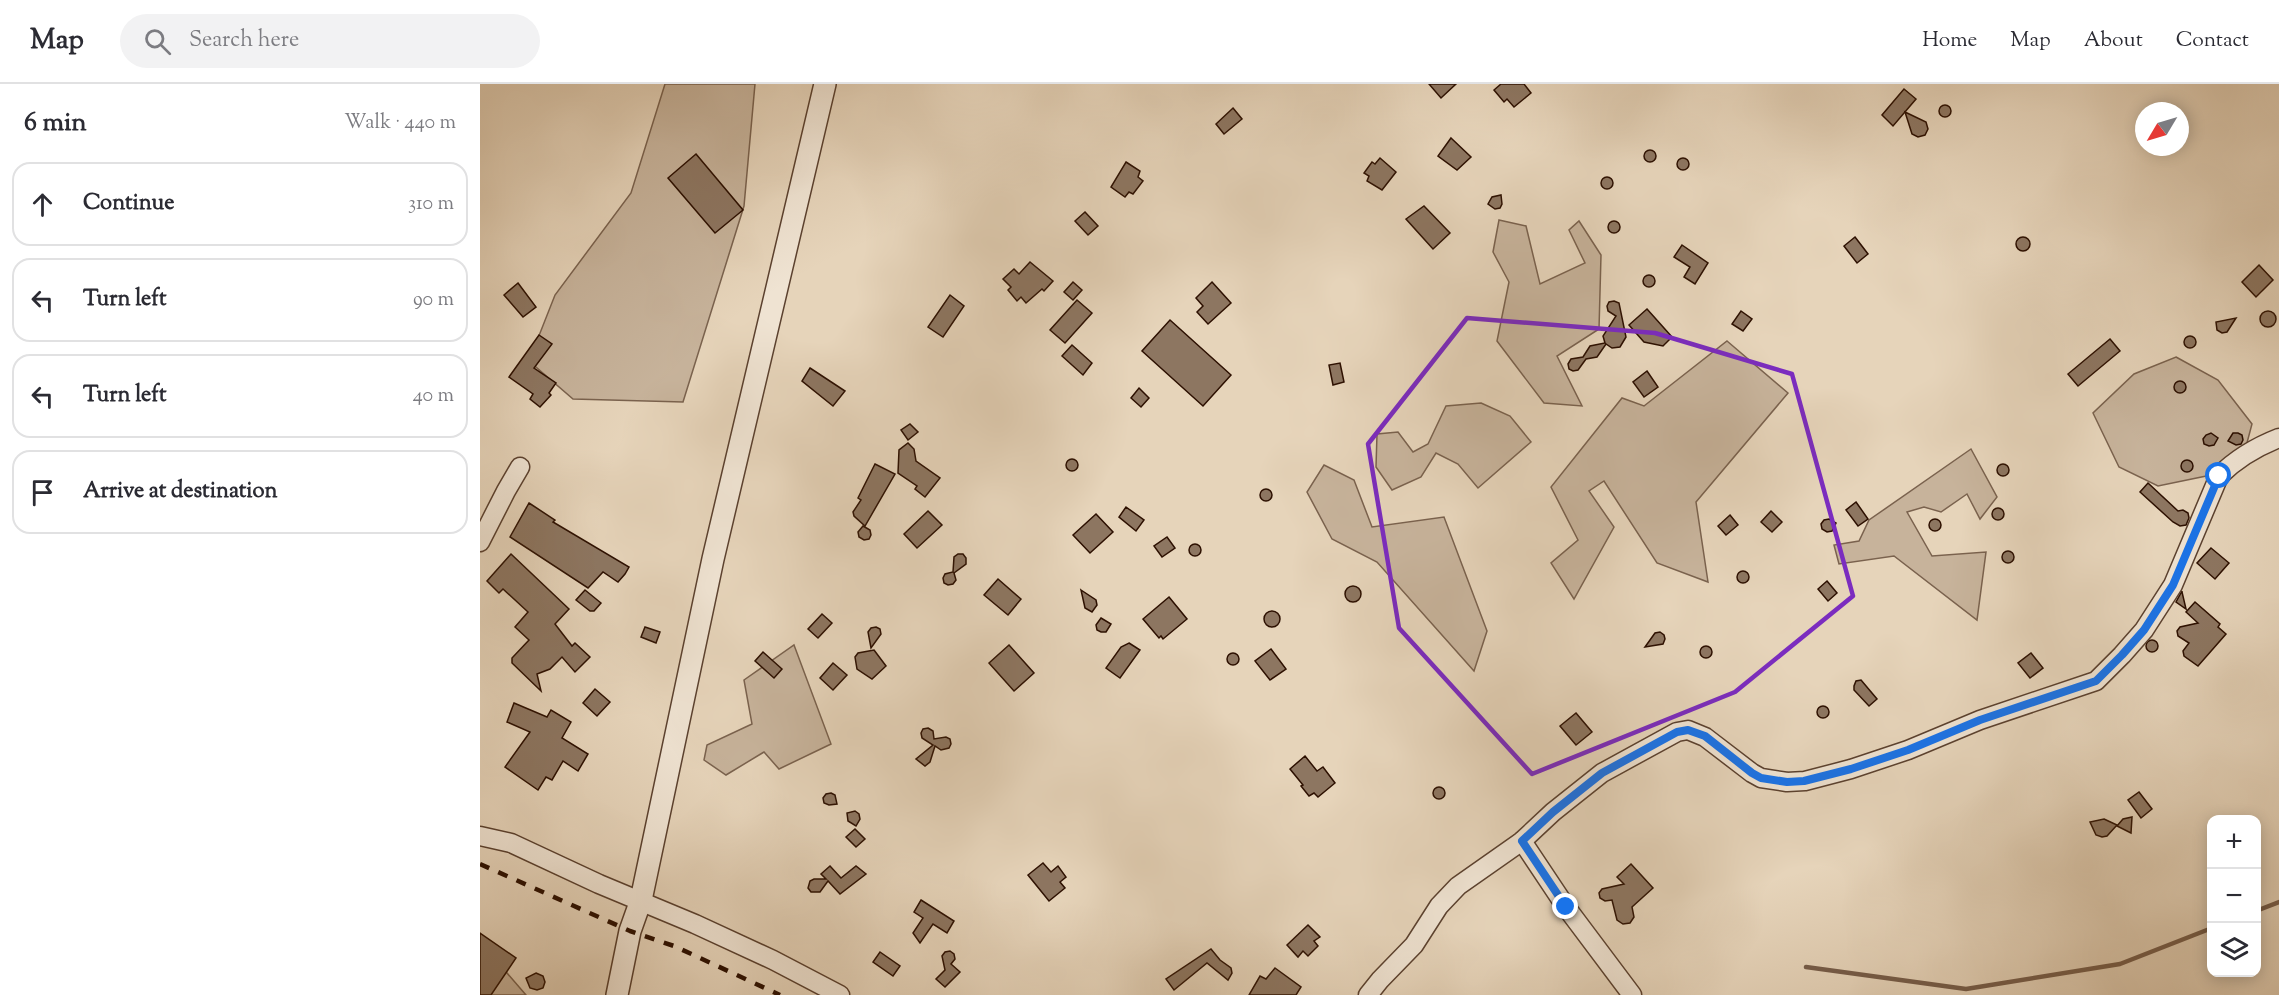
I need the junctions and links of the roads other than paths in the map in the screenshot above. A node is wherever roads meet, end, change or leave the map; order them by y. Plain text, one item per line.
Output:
1 (825, 84) edge
2 (2279, 438) edge
3 (520, 467) dead end
4 (480, 542) edge
5 (480, 836) edge
6 (1522, 841) junction
7 (641, 900) junction
8 (617, 995) edge
9 (840, 995) edge
10 (1368, 995) edge
11 (1632, 995) edge

1 - 7 street
2 - 6 street
3 - 4 street
5 - 7 street
6 - 10 street
6 - 11 street
7 - 8 street
7 - 9 street

